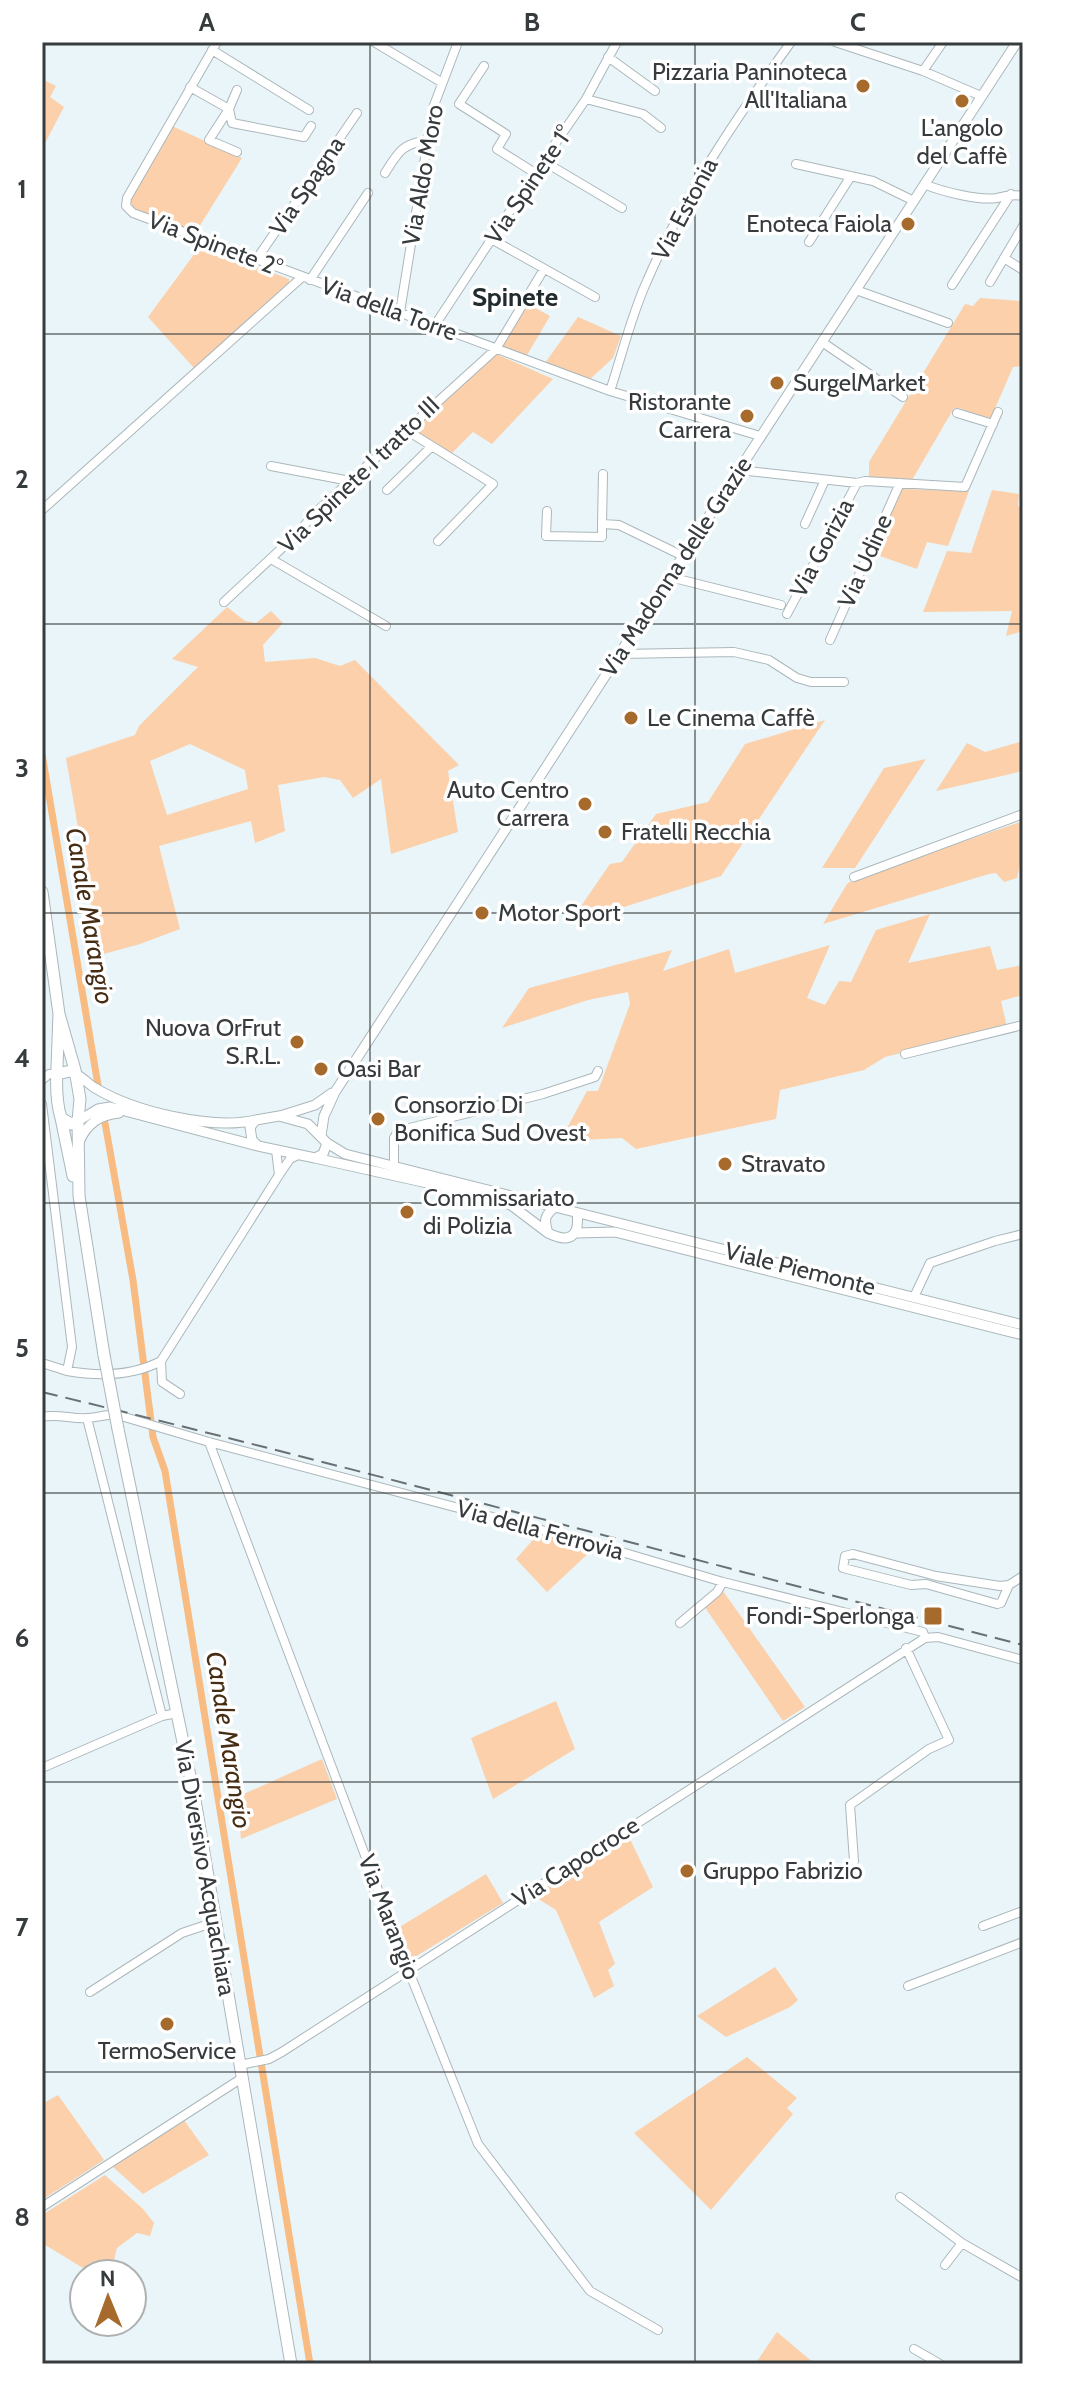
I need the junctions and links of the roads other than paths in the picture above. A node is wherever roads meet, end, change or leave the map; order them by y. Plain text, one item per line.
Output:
1 (374, 42) edge
2 (458, 42) edge
3 (617, 42) edge
4 (791, 42) edge
5 (943, 42) edge
6 (1017, 42) edge
7 (839, 43) edge
8 (215, 46) edge
9 (608, 57) junction
10 (484, 66) dead end
11 (923, 71) junction
12 (441, 82) junction
13 (190, 87) junction
14 (237, 90) dead end
15 (655, 91) dead end
16 (981, 96) junction
17 (586, 99) junction
18 (229, 109) junction
19 (309, 110) dead end
20 (357, 113) dead end
21 (311, 126) dead end
22 (661, 128) dead end
23 (428, 140) junction
24 (237, 152) dead end
25 (543, 161) junction
26 (796, 164) dead end
27 (385, 173) dead end
28 (535, 173) junction
29 (851, 176) junction
30 (924, 184) junction
31 (368, 193) dead end
32 (1011, 194) junction
33 (1023, 196) edge
34 (914, 201) junction
35 (622, 208) dead end
36 (1023, 226) edge
37 (493, 240) junction
38 (809, 242) dead end
39 (1004, 258) junction
40 (256, 260) junction
41 (544, 269) junction
42 (1023, 270) edge
43 (306, 279) junction
44 (990, 282) dead end
45 (952, 285) dead end
46 (856, 290) junction
47 (595, 297) dead end
48 (400, 312) junction
49 (948, 323) dead end
50 (435, 325) junction
51 (822, 342) junction
52 (496, 349) junction
53 (610, 391) junction
54 (903, 397) dead end
55 (998, 412) dead end
56 (957, 413) dead end
57 (993, 424) junction
58 (406, 430) junction
59 (760, 436) junction
60 (431, 447) junction
61 (271, 466) dead end
62 (739, 470) junction
63 (603, 474) dead end
64 (825, 480) junction
65 (350, 481) junction
66 (857, 483) junction
67 (900, 483) junction
68 (387, 490) dead end
69 (42, 510) edge
70 (547, 511) dead end
71 (602, 524) junction
72 (805, 524) dead end
73 (438, 541) dead end
74 (683, 556) junction
75 (271, 559) junction
76 (670, 577) junction
77 (224, 602) dead end
78 (781, 605) dead end
79 (787, 614) dead end
80 (386, 626) dead end
81 (830, 640) dead end
82 (619, 654) junction
83 (844, 682) dead end
84 (1023, 814) edge
85 (854, 877) dead end
86 (42, 897) edge
87 (59, 1014) junction
88 (1023, 1025) edge
89 (905, 1054) dead end
90 (598, 1071) dead end
91 (75, 1072) junction
92 (57, 1074) junction
93 (42, 1080) edge
94 (335, 1092) junction
95 (42, 1104) edge
96 (128, 1112) junction
97 (43, 1116) edge
98 (279, 1116) junction
99 (61, 1118) junction
100 (256, 1120) junction
101 (78, 1121) junction
102 (324, 1139) junction
103 (78, 1145) junction
104 (258, 1146) junction
105 (276, 1150) junction
106 (298, 1155) junction
107 (315, 1158) junction
108 (394, 1167) junction
109 (279, 1175) junction
110 (79, 1196) junction
111 (555, 1207) junction
112 (577, 1213) junction
113 (548, 1233) junction
114 (576, 1233) junction
115 (1023, 1234) edge
116 (914, 1297) junction
117 (1023, 1325) edge
118 (1023, 1335) edge
119 (161, 1361) junction
120 (42, 1363) edge
121 (67, 1371) junction
122 (180, 1394) dead end
123 (45, 1415) edge
124 (87, 1418) junction
125 (209, 1442) junction
126 (926, 1572) junction
127 (1023, 1576) edge
128 (961, 1580) junction
129 (723, 1582) junction
130 (924, 1584) junction
131 (1009, 1585) junction
132 (958, 1593) junction
133 (680, 1623) dead end
134 (925, 1638) junction
135 (906, 1648) junction
136 (1023, 1660) edge
137 (177, 1713) junction
138 (162, 1716) junction
139 (42, 1768) edge
140 (854, 1861) dead end
141 (1023, 1911) edge
142 (215, 1922) junction
143 (983, 1926) dead end
144 (1023, 1942) edge
145 (408, 1969) junction
146 (908, 1986) dead end
147 (90, 1992) dead end
148 (243, 2068) junction
149 (900, 2197) dead end
150 (42, 2207) edge
151 (962, 2243) junction
152 (945, 2265) dead end
153 (1023, 2278) edge
154 (658, 2330) dead end
155 (914, 2349) dead end
156 (291, 2364) edge
157 (940, 2364) edge

1 - 12 street
2 - 12 street, Via Aldo Moro
3 - 9 street, Via Spinete 1°
4 - 53 street, Via Estonia
5 - 11 street
6 - 16 street, Via Madonna delle Grazie
7 - 11 street
8 - 13 street, Via Spinete 2°
8 - 19 street
9 - 15 street
9 - 17 street, Via Spinete 1°
10 - 28 street
11 - 16 street
12 - 23 street, Via Aldo Moro
13 - 18 street
13 - 40 street, Via Spinete 2°
14 - 18 street
16 - 30 street, Via Madonna delle Grazie
17 - 22 street
17 - 25 street, Via Spinete 1°
18 - 21 street
18 - 24 street
20 - 40 street, Via Spagna
23 - 27 street
23 - 48 street, Via Aldo Moro
25 - 28 street, Via Spinete 1°
25 - 35 street
26 - 29 street
28 - 37 street, Via Spinete 1°
29 - 34 street
29 - 38 street
30 - 32 street
30 - 34 street, Via Madonna delle Grazie
31 - 43 street
32 - 33 street
32 - 45 street
34 - 46 street, Via Madonna delle Grazie
36 - 39 street
37 - 41 street
37 - 50 street, Via Spinete 1°
39 - 42 street
39 - 44 street
40 - 43 street, Via Spinete 2°
41 - 47 street
41 - 52 street, Via Spinete I tratto III
43 - 48 street, Via della Torre
43 - 69 street, Via della Torre
46 - 49 street
46 - 51 street, Via Madonna delle Grazie
48 - 50 street, Via della Torre
50 - 52 street, Via della Torre
51 - 54 street
51 - 59 street, Via Madonna delle Grazie
52 - 53 street, Via della Torre
52 - 58 street, Via Spinete I tratto III
53 - 59 street, Via della Torre
55 - 57 street
56 - 57 street
57 - 67 street
58 - 60 street
58 - 65 street, Via Spinete I tratto III
59 - 62 street, Via Madonna delle Grazie
60 - 68 street
60 - 73 street
61 - 65 street
62 - 64 street
62 - 74 street, Via Madonna delle Grazie
63 - 71 street
64 - 66 street
64 - 72 street
65 - 75 street, Via Spinete I tratto III
66 - 67 street
66 - 79 street, Via Gorizia
67 - 81 street, Via Udine
70 - 71 street
71 - 74 street
74 - 76 street, Via Madonna delle Grazie
75 - 77 street, Via Spinete I tratto III
75 - 80 street
76 - 78 street
76 - 82 street, Via Madonna delle Grazie
82 - 83 street
82 - 94 street, Via Madonna delle Grazie
84 - 85 street
86 - 87 main road
87 - 91 main road
87 - 92 main road
88 - 89 street
90 - 108 street
91 - 92 main road
91 - 100 street
91 - 101 main road
92 - 93 street
92 - 99 main road
94 - 98 street
94 - 102 street, Via Madonna delle Grazie
95 - 97 street
96 - 101 street
96 - 103 street
96 - 104 street
97 - 99 street
97 - 121 street
98 - 100 street
98 - 102 street, Viale Piemonte
99 - 101 main road
99 - 110 main road
100 - 104 street
101 - 103 main road
102 - 107 street
102 - 108 street, Viale Piemonte
103 - 110 main road
104 - 105 street
105 - 106 street
105 - 109 street
106 - 107 street
106 - 109 street
107 - 113 street
108 - 111 street, Viale Piemonte
109 - 119 street
110 - 137 main road, Via Diversivo Acquachiara, bridge
111 - 112 street, Viale Piemonte
111 - 113 street
112 - 114 street
112 - 116 street, Viale Piemonte
113 - 114 street, Viale Piemonte
114 - 118 street, Viale Piemonte
115 - 116 street
116 - 117 street, Viale Piemonte
119 - 121 street
119 - 122 street
120 - 121 street
123 - 124 street, Via della Ferrovia
124 - 125 street, Via della Ferrovia
124 - 138 street
125 - 129 street, Via della Ferrovia
125 - 145 street, Via Marangio
126 - 128 street
126 - 130 street
126 - 130 street
127 - 131 street
128 - 131 street
128 - 132 street
129 - 133 street
129 - 134 street, Via della Ferrovia
130 - 132 street
131 - 132 street
134 - 135 street, Via Capocroce
134 - 136 street, Via della Ferrovia
135 - 140 street
135 - 145 street, Via Capocroce
137 - 138 street
137 - 142 main road, Via Diversivo Acquachiara
138 - 139 street
141 - 143 street
142 - 147 street
142 - 148 main road, Via Diversivo Acquachiara
144 - 146 street
145 - 148 street, Via Capocroce
145 - 154 street, Via Marangio
148 - 150 street, Via Capocroce
148 - 156 main road, Via Diversivo Acquachiara
149 - 151 street
151 - 152 street
151 - 153 street
155 - 157 street

